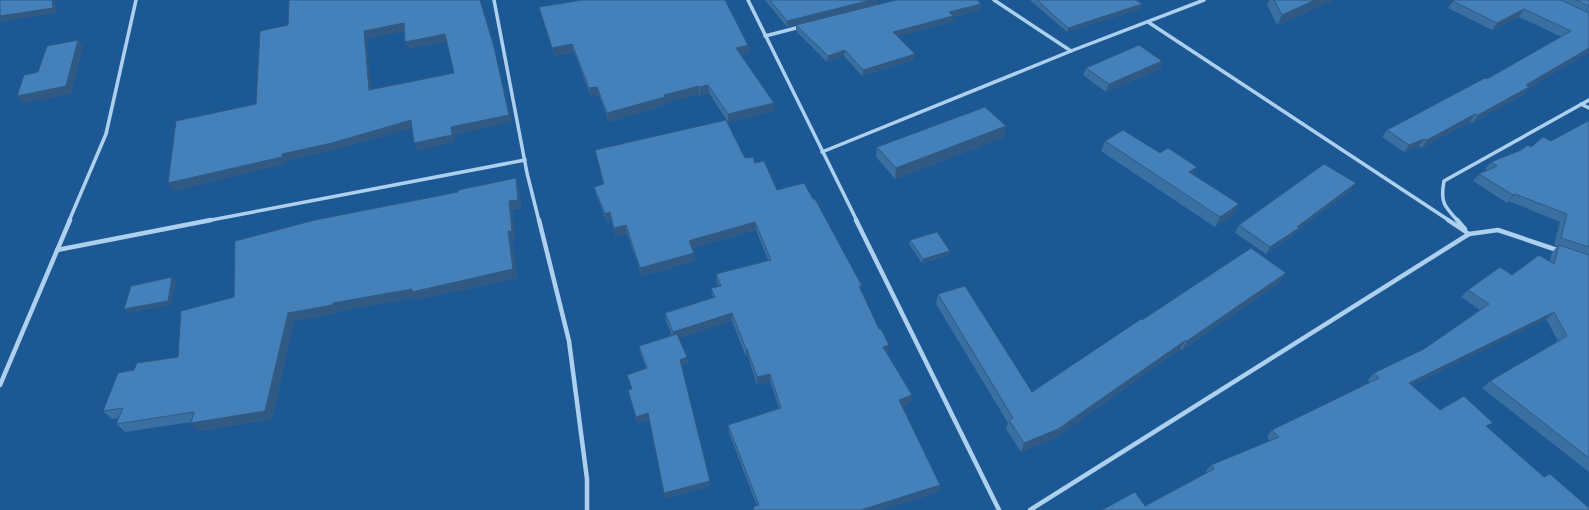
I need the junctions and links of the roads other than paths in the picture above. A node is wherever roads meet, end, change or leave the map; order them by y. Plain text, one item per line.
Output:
1 (136, 0) edge
2 (494, 0) edge
3 (748, 0) edge
4 (994, 0) edge
5 (1204, 0) edge
6 (1148, 22) junction
7 (802, 26) edge
8 (765, 36) junction
9 (1071, 51) junction
10 (1589, 100) edge
11 (1581, 104) junction
12 (1589, 108) edge
13 (822, 152) junction
14 (525, 160) junction
15 (1469, 234) junction
16 (57, 250) junction
17 (1568, 254) edge
18 (0, 385) edge
19 (587, 510) edge
20 (998, 510) edge
21 (1030, 510) edge

1 - 16 street
2 - 14 street
3 - 8 street
4 - 9 street
5 - 6 street
6 - 9 street
6 - 15 street
7 - 8 street
8 - 13 street
9 - 13 street
10 - 11 street
11 - 12 street
11 - 15 street
13 - 20 street
14 - 16 street
14 - 19 street
15 - 17 street
15 - 21 street
16 - 18 street

